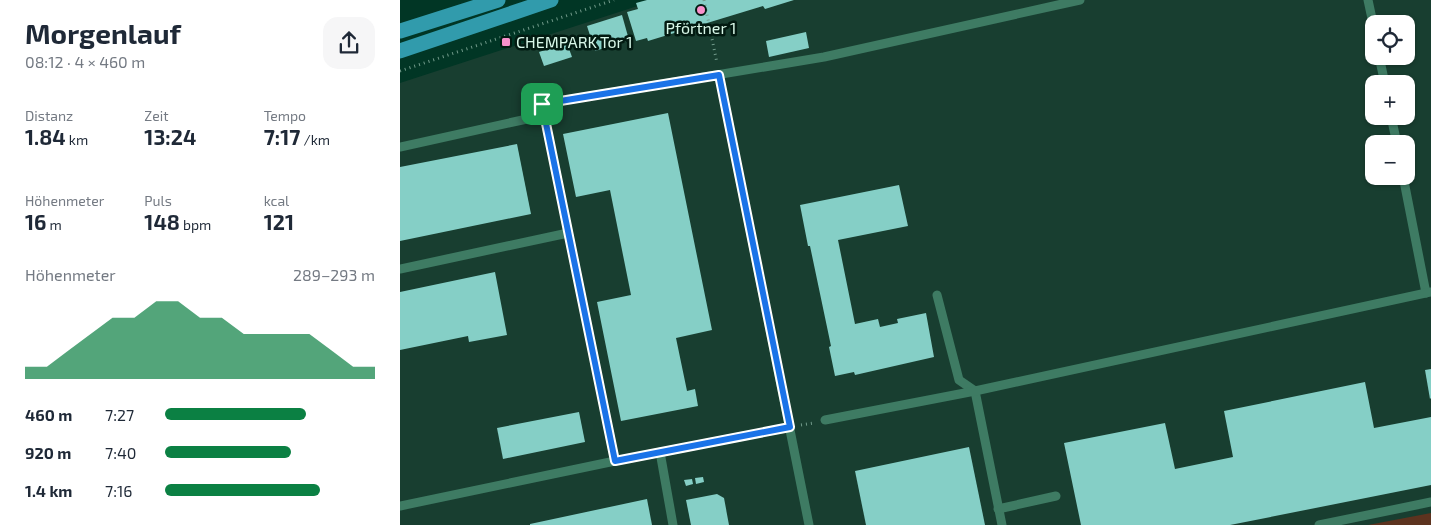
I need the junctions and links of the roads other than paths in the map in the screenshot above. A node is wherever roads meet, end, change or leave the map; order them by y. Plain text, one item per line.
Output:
1 (498, 0) edge
2 (551, 0) edge
3 (1080, 0) edge
4 (1368, 0) edge
5 (1371, 15) edge
6 (400, 31) edge
7 (400, 51) edge
8 (719, 75) junction
9 (542, 104) junction
10 (400, 147) edge
11 (1405, 185) edge
12 (568, 233) junction
13 (400, 269) edge
14 (1429, 293) edge
15 (936, 295) dead end
16 (975, 391) junction
17 (825, 420) road end
18 (790, 427) junction
19 (660, 452) junction
20 (615, 461) junction
21 (1056, 496) dead end
22 (1431, 502) edge
23 (400, 506) edge
24 (998, 509) junction
25 (673, 525) edge
26 (809, 525) edge
27 (1002, 525) edge
28 (1319, 525) edge

1 - 6 main road
2 - 7 main road
3 - 8 lane
4 - 5 lane
8 - 9 lane
8 - 18 lane
9 - 10 lane
9 - 12 lane
11 - 14 lane
12 - 13 lane
12 - 20 lane
14 - 16 lane
15 - 16 lane
16 - 17 lane
16 - 24 lane
18 - 19 lane
18 - 26 lane
19 - 20 lane
19 - 25 lane
20 - 23 lane
21 - 24 lane
22 - 28 lane
24 - 27 lane

